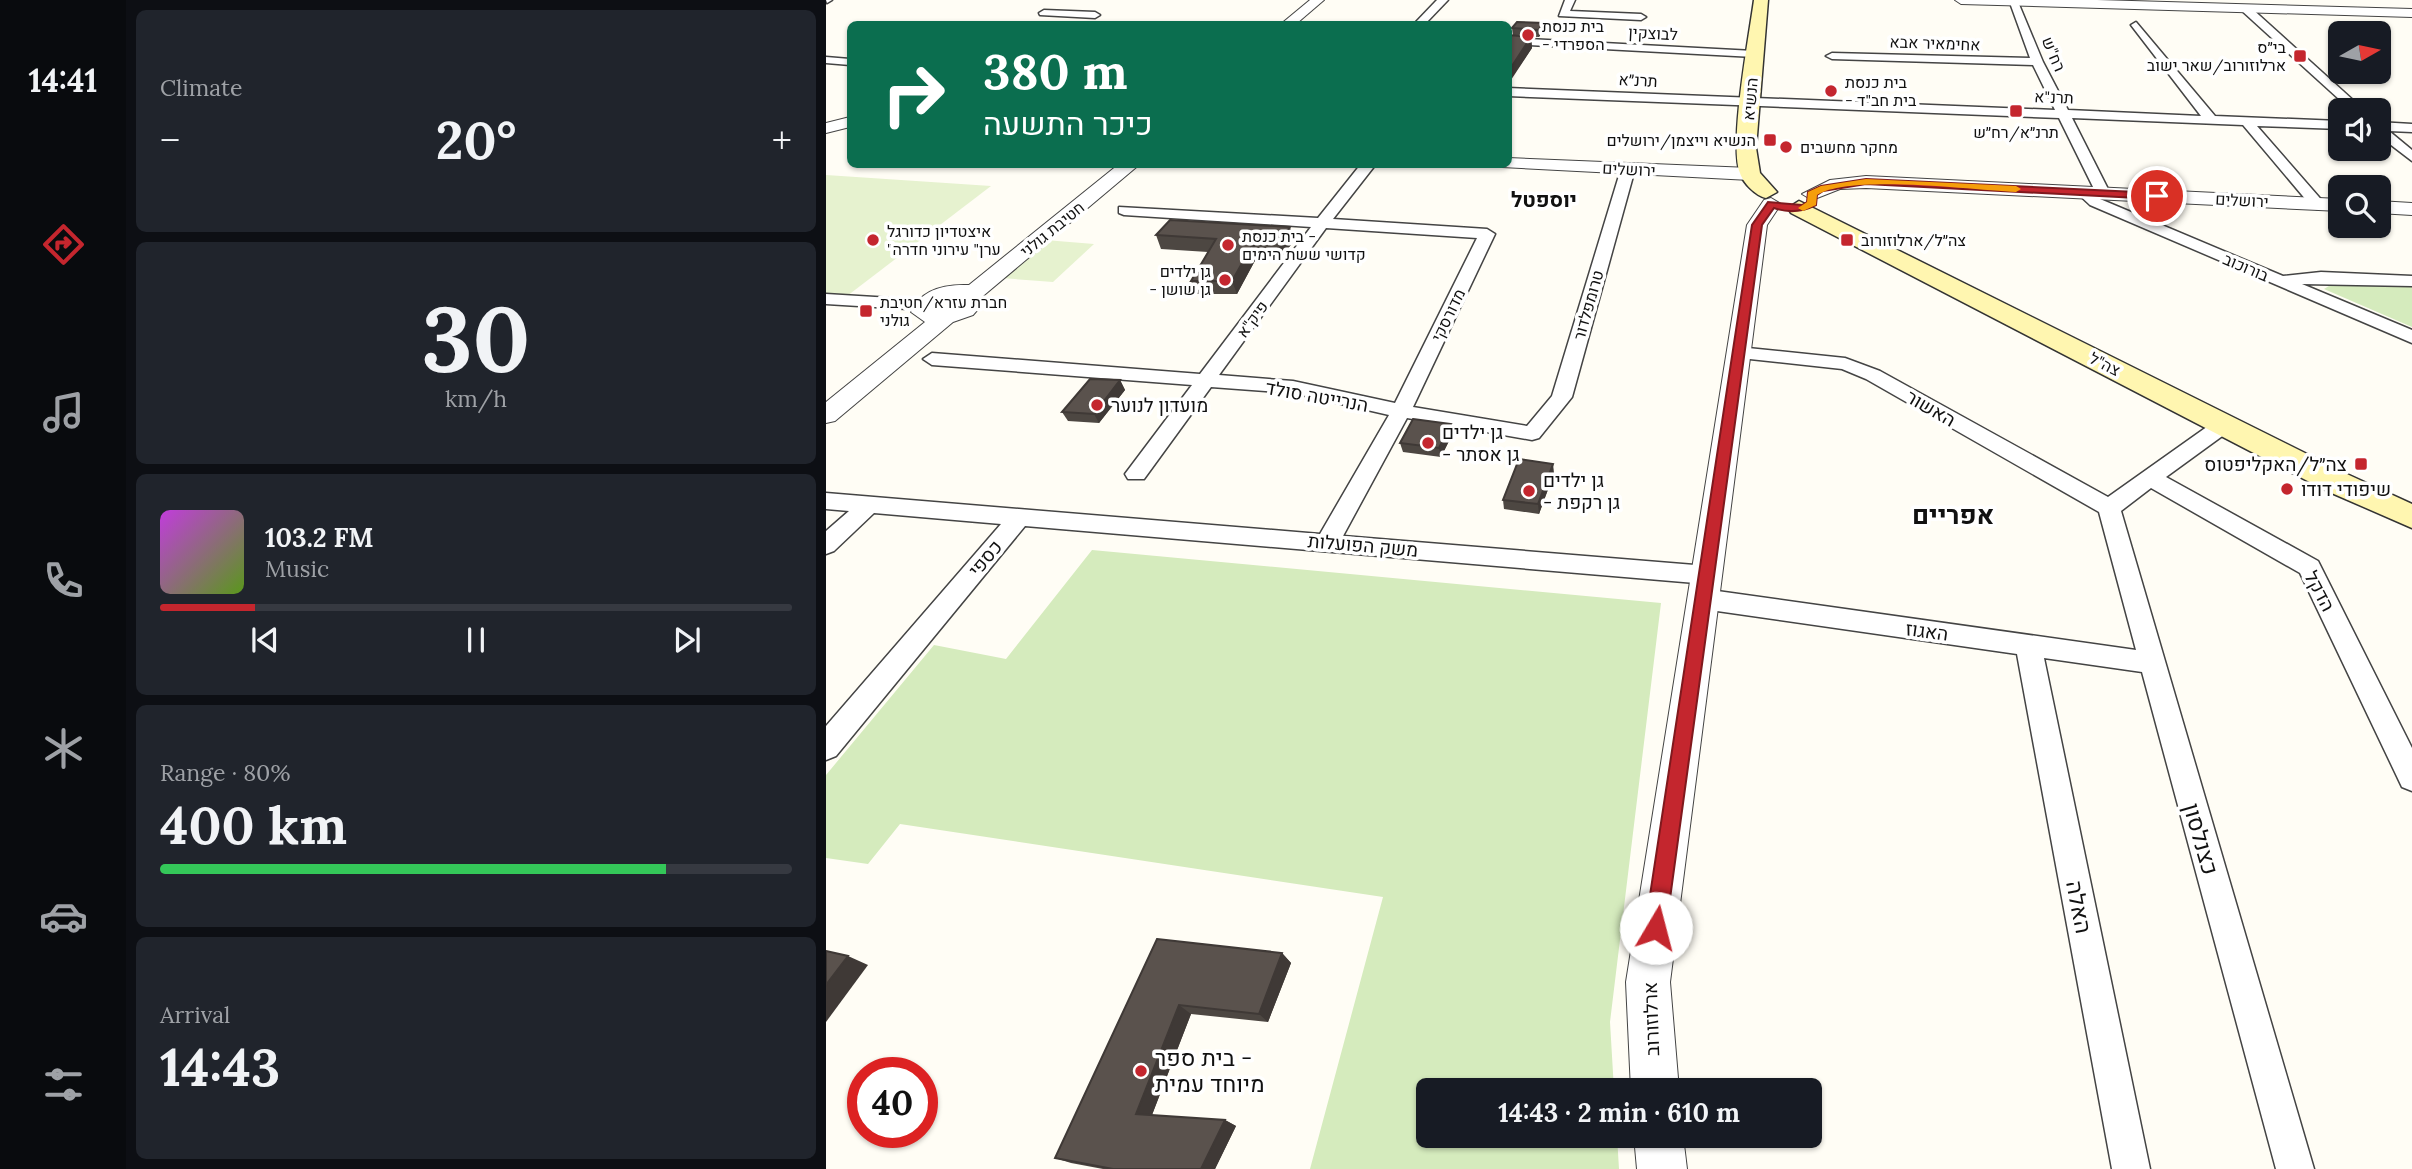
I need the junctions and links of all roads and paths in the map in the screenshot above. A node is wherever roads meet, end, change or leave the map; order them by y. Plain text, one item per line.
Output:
1 (1067, 0) edge
2 (1318, 0) edge
3 (1331, 0) edge
4 (1443, 0) edge
5 (1570, 0) edge
6 (1761, 0) edge
7 (1775, 0) edge
8 (1961, 0) edge
9 (2013, 2) junction
10 (2106, 2) edge
11 (2223, 4) edge
12 (2245, 8) junction
13 (2412, 12) edge
14 (1095, 15) dead end
15 (1641, 17) dead end
16 (1292, 21) edge
17 (1306, 21) edge
18 (1422, 21) edge
19 (2136, 26) dead end
20 (1512, 41) edge
21 (1826, 41) dead end
22 (1754, 54) junction
23 (847, 61) edge
24 (826, 62) edge
25 (2037, 62) junction
26 (1512, 92) edge
27 (2345, 98) edge
28 (1758, 103) junction
29 (2062, 115) junction
30 (2213, 122) junction
31 (2248, 123) junction
32 (2328, 125) edge
33 (847, 127) edge
34 (2391, 127) edge
35 (2412, 128) edge
36 (827, 137) edge
37 (2391, 138) edge
38 (2412, 157) edge
39 (1512, 163) edge
40 (1108, 168) edge
41 (1126, 168) edge
42 (1365, 168) edge
43 (1628, 169) junction
44 (1750, 174) junction
45 (2083, 192) junction
46 (2104, 193) junction
47 (1790, 195) junction
48 (2317, 204) junction
49 (2328, 204) edge
50 (2391, 208) edge
51 (2412, 209) edge
52 (1124, 210) dead end
53 (1321, 224) junction
54 (2280, 281) junction
55 (2412, 281) edge
56 (965, 293) junction
57 (826, 299) edge
58 (931, 312) junction
59 (2412, 337) edge
60 (1738, 353) junction
61 (932, 359) dead end
62 (1206, 382) junction
63 (826, 394) edge
64 (1401, 411) junction
65 (826, 415) edge
66 (2225, 424) junction
67 (1532, 433) joint
68 (1136, 474) dead end
69 (2150, 478) junction
70 (2412, 491) edge
71 (826, 500) edge
72 (869, 505) junction
73 (2109, 508) junction
74 (2412, 517) edge
75 (1019, 518) junction
76 (1328, 541) junction
77 (826, 545) edge
78 (1705, 587) junction
79 (2028, 645) junction
80 (2151, 663) junction
81 (826, 747) edge
82 (2412, 778) edge
83 (1654, 1078) edge
84 (1660, 1148) edge
85 (1662, 1169) edge
86 (2130, 1169) edge
87 (2295, 1169) edge

1 - 14 street
2 - 16 street
3 - 17 street
4 - 18 street
5 - 15 street
6 - 22 main road, הנשיא
7 - 28 main road, הנשיא
8 - 9 street
9 - 10 street
9 - 25 street, רח"ש
10 - 11 street
11 - 12 street
12 - 13 street
12 - 27 street
19 - 30 street
20 - 22 street, לבוצקין
21 - 25 street, אחימאיר אבא
22 - 28 main road, הנשיא
23 - 24 street
25 - 29 street, רח"ש
26 - 28 street, תרנ״א
28 - 29 street, תרנ"א
28 - 44 main road, הנשיא
28 - 47 main road, הנשיא
29 - 30 street, תרנ"א
29 - 46 street, רח"ש
30 - 31 street, תרנ"א
31 - 32 street, תרנ"א
31 - 48 street
33 - 36 street
34 - 35 street
37 - 38 street
39 - 43 street, ירושלים
40 - 56 street, חטיבת גולני
41 - 56 street, חטיבת גולני
42 - 53 street, פיק"א
43 - 44 street, ירושלים
43 - 67 street, טרומפלדור
44 - 47 main road
45 - 46 street, ירושלים
45 - 47 street, ירושלים
45 - 54 street, בורוכוב
46 - 48 street, ירושלים
47 - 60 street, ארלוזורוב
47 - 66 main road, צה"ל
47 - 70 main road, צה"ל
48 - 49 street, ירושלים
50 - 51 street
52 - 53 street
53 - 62 street, פיק"א
53 - 64 street, מדורסקי
54 - 55 street
54 - 59 street, בורוכוב
56 - 58 street
57 - 58 street
58 - 63 street
58 - 65 street
60 - 73 street, האשור
60 - 78 street, ארלוזורוב
61 - 62 street, הנרייטה סולד
62 - 64 street, הנרייטה סולד
62 - 68 street, פיק"א
64 - 67 street, הנרייטה סולד
64 - 76 street, מדורסקי
66 - 69 street
66 - 74 main road, צה"ל
69 - 73 street
69 - 82 street, הדקל
71 - 72 street, כספי
72 - 75 street, כספי
72 - 77 street
73 - 80 street, כצנלסון
75 - 76 street, משק הפועלות
75 - 81 street, כספי
76 - 78 street, משק הפועלות
78 - 79 street, האגוז
78 - 83 street, ארלוזורוב
79 - 80 street, האגוז
79 - 86 street, האלה
80 - 87 street, כצנלסון
84 - 85 street

